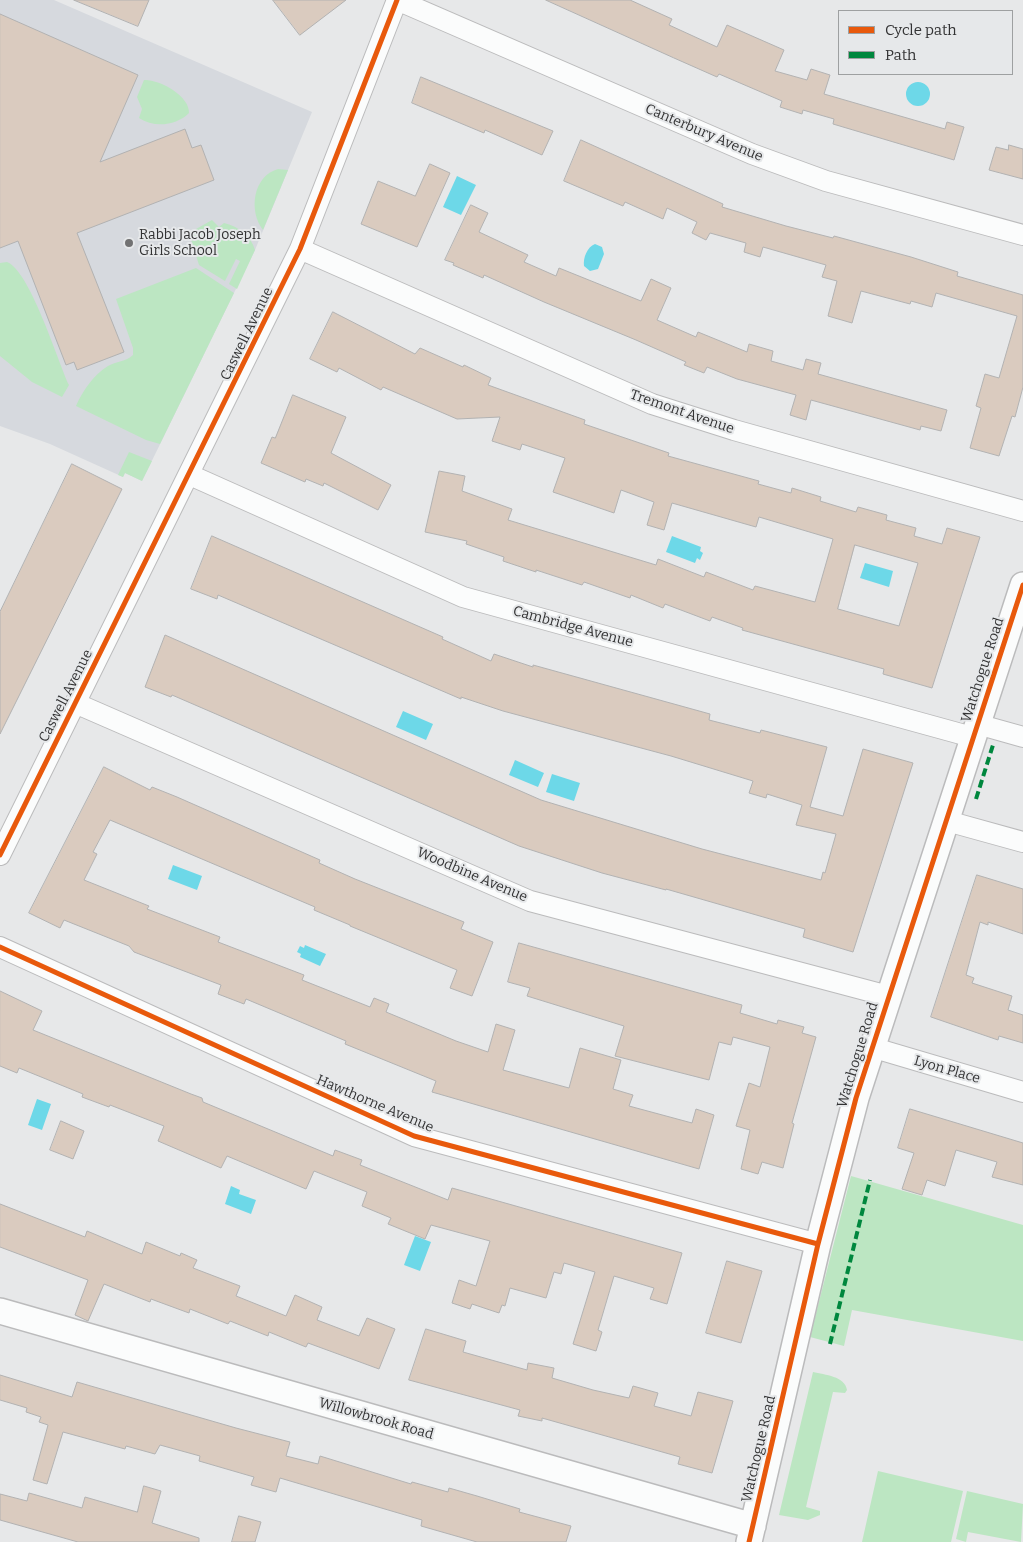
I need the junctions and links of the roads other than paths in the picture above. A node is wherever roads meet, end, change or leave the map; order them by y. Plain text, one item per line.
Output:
1 (397, 0) edge
2 (1023, 236) edge
3 (300, 249) junction
4 (190, 475) junction
5 (1023, 511) edge
6 (1023, 585) edge
7 (75, 703) junction
8 (975, 730) junction
9 (1023, 737) edge
10 (947, 821) junction
11 (1023, 842) edge
12 (0, 855) edge
13 (0, 947) edge
14 (888, 996) junction
15 (871, 1047) junction
16 (1023, 1092) edge
17 (818, 1244) junction
18 (0, 1311) edge
19 (751, 1534) edge

1 - 2 street, Canterbury Avenue
1 - 3 street, Caswell Avenue
3 - 4 street, Caswell Avenue
3 - 5 street, Tremont Avenue
4 - 7 street, Caswell Avenue
4 - 8 street, Cambridge Avenue
6 - 8 street, Watchogue Road
7 - 12 street, Caswell Avenue
7 - 14 street, Woodbine Avenue
8 - 9 street, Cambridge Avenue
8 - 10 street, Watchogue Road
10 - 11 street
10 - 14 street, Watchogue Road
13 - 17 street, Hawthorne Avenue
14 - 15 street, Watchogue Road
15 - 16 street, Lyon Place
15 - 17 street, Watchogue Road
17 - 19 street, Watchogue Road
18 - 19 street, Willowbrook Road

